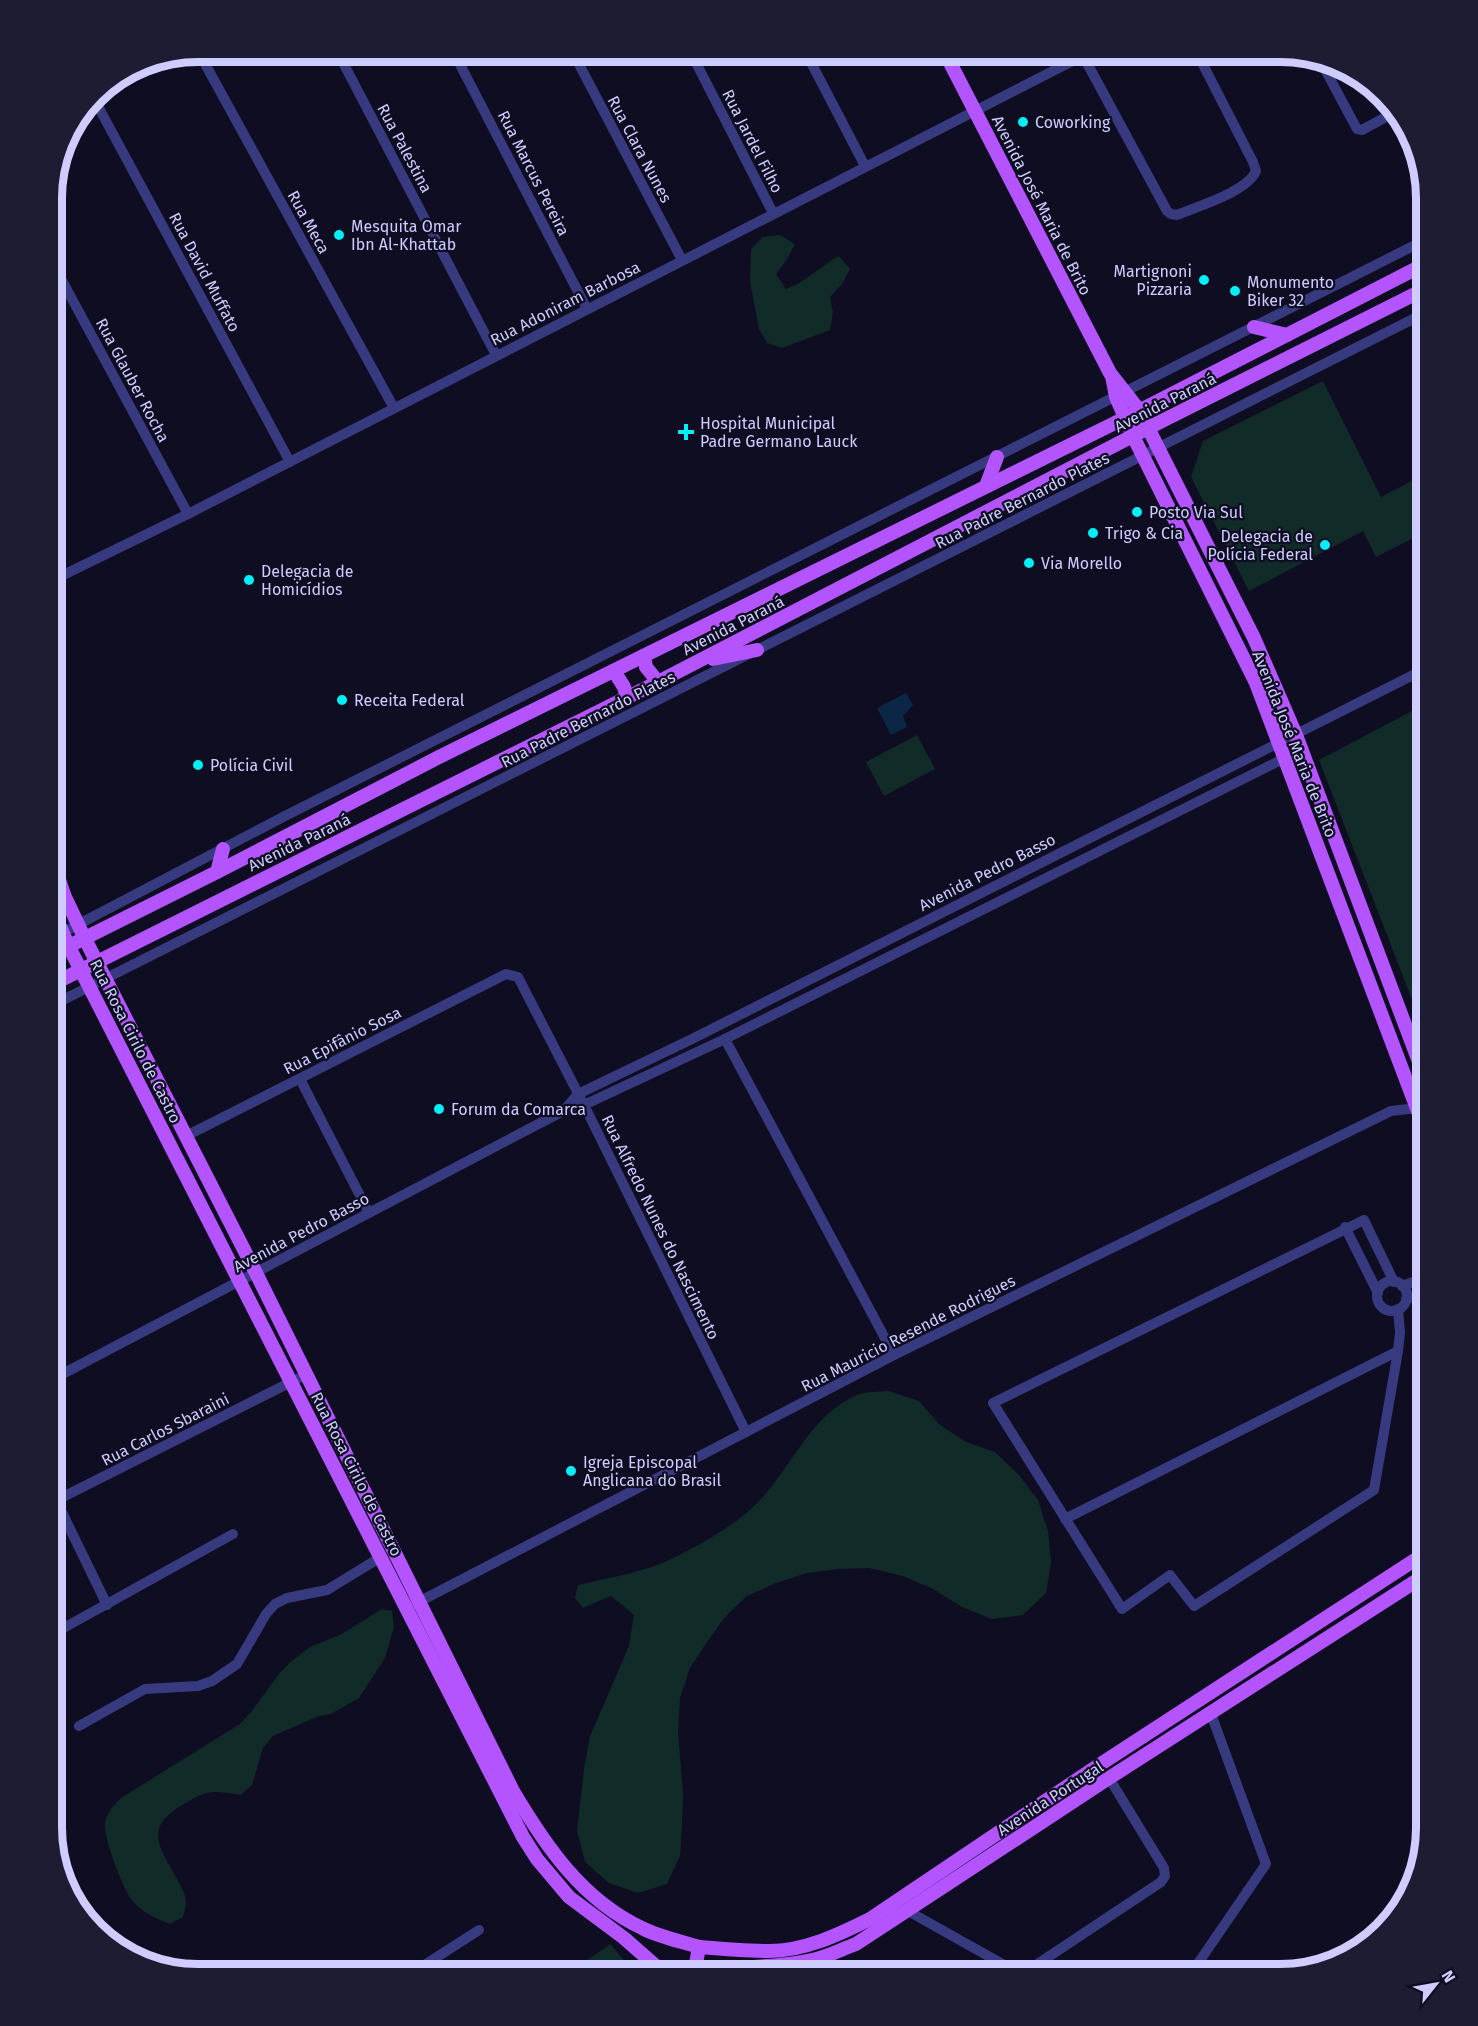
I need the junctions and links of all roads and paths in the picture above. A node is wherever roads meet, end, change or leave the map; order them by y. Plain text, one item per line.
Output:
1 (204, 62) edge
2 (343, 62) edge
3 (459, 62) edge
4 (578, 62) edge
5 (696, 62) edge
6 (811, 62) edge
7 (950, 62) edge
8 (1068, 62) edge
9 (1090, 62) edge
10 (1202, 62) edge
11 (1325, 69) edge
12 (98, 105) edge
13 (975, 110) junction
14 (1389, 115) edge
15 (865, 166) junction
16 (773, 213) junction
17 (1416, 245) edge
18 (682, 260) junction
19 (1416, 269) edge
20 (62, 280) edge
21 (1416, 294) edge
22 (587, 309) junction
23 (1416, 318) edge
24 (1254, 327) junction
25 (1287, 335) junction
26 (496, 355) junction
27 (1121, 394) junction
28 (394, 408) junction
29 (1139, 410) junction
30 (1125, 418) junction
31 (1148, 428) junction
32 (1133, 436) junction
33 (1158, 448) junction
34 (1143, 456) junction
35 (997, 457) junction
36 (290, 462) junction
37 (986, 486) junction
38 (188, 514) junction
39 (62, 576) edge
40 (1229, 586) junction
41 (1209, 591) junction
42 (757, 650) junction
43 (644, 656) junction
44 (691, 665) junction
45 (614, 671) junction
46 (1416, 674) edge
47 (658, 682) junction
48 (627, 698) junction
49 (1296, 735) junction
50 (1278, 742) junction
51 (1302, 751) junction
52 (1284, 758) junction
53 (223, 849) junction
54 (217, 872) junction
55 (62, 888) edge
56 (78, 925) junction
57 (62, 933) joint
58 (85, 939) junction
59 (69, 947) junction
60 (62, 950) edge
61 (97, 961) junction
62 (81, 969) junction
63 (513, 975) joint
64 (106, 978) junction
65 (62, 979) edge
66 (90, 986) junction
67 (62, 1000) edge
68 (726, 1039) junction
69 (1416, 1054) edge
70 (300, 1078) junction
71 (578, 1094) junction
72 (584, 1105) junction
73 (1416, 1105) edge
74 (1416, 1108) edge
75 (565, 1110) junction
76 (186, 1136) junction
77 (369, 1213) junction
78 (1345, 1227) junction
79 (256, 1273) junction
80 (1416, 1280) edge
81 (240, 1281) junction
82 (1398, 1284) junction
83 (1377, 1293) junction
84 (1416, 1296) edge
85 (1406, 1299) junction
86 (1398, 1309) junction
87 (1398, 1351) junction
88 (894, 1355) junction
89 (62, 1374) edge
90 (307, 1374) junction
91 (292, 1381) junction
92 (322, 1406) junction
93 (308, 1413) junction
94 (746, 1432) junction
95 (62, 1497) edge
96 (62, 1519) edge
97 (1065, 1519) junction
98 (233, 1534) dead end
99 (381, 1557) junction
100 (1416, 1559) edge
101 (1416, 1581) edge
102 (420, 1602) junction
103 (107, 1605) junction
104 (407, 1608) junction
105 (62, 1629) edge
106 (1211, 1714) junction
107 (79, 1726) dead end
108 (1109, 1778) junction
109 (513, 1791) junction
110 (500, 1797) junction
111 (580, 1885) junction
112 (569, 1897) junction
113 (909, 1911) junction
114 (479, 1930) dead end
115 (699, 1947) junction
116 (426, 1964) edge
117 (653, 1964) edge
118 (696, 1964) edge
119 (785, 1964) edge
120 (1003, 1964) edge
121 (1038, 1964) edge
122 (1198, 1964) edge

1 - 28 street, Rua Meca
2 - 26 street, Rua Palestina
3 - 22 street, Rua Marcus Pereira
4 - 18 street, Rua Clara Nunes
5 - 16 street, Rua Jardel Filho
6 - 15 street
7 - 13 main road, Avenida José Maria de Brito
8 - 13 street, Rua Adoniram Barbosa
9 - 10 street
11 - 14 street
12 - 36 street, Rua David Muffato
13 - 15 street, Rua Adoniram Barbosa
13 - 27 main road, Avenida José Maria de Brito
15 - 16 street, Rua Adoniram Barbosa
16 - 18 street, Rua Adoniram Barbosa
17 - 24 street, Avenida Paraná
18 - 22 street, Rua Adoniram Barbosa
19 - 25 main road, Avenida Paraná
20 - 38 street, Rua Glauber Rocha
21 - 31 main road, Avenida Paraná
22 - 26 street, Rua Adoniram Barbosa
23 - 33 street, Rua Padre Bernardo Plates
24 - 25 main road
24 - 27 street, Avenida Paraná
25 - 29 main road, Avenida Paraná
26 - 28 street, Rua Adoniram Barbosa
27 - 29 main road, Avenida José Maria de Brito
27 - 30 main road, Avenida José Maria de Brito
27 - 35 street, Avenida Paraná
28 - 36 street, Rua Adoniram Barbosa
29 - 30 main road, Avenida Paraná
29 - 31 main road, Avenida José Maria de Brito
30 - 32 main road, Avenida José Maria de Brito
30 - 37 main road, Avenida Paraná
31 - 32 main road, Avenida Paraná
31 - 33 main road, Avenida José Maria de Brito
32 - 34 main road, Avenida José Maria de Brito
32 - 44 main road, Avenida Paraná
33 - 34 street, Rua Padre Bernardo Plates
33 - 40 main road, Avenida José Maria de Brito
34 - 41 main road, Avenida José Maria de Brito
34 - 42 street, Rua Padre Bernardo Plates
35 - 37 main road
35 - 53 street, Avenida Paraná
36 - 38 street, Rua Adoniram Barbosa
37 - 43 main road, Avenida Paraná
38 - 39 street, Rua Adoniram Barbosa
40 - 41 main road
40 - 49 main road, Avenida José Maria de Brito
41 - 50 main road, Avenida José Maria de Brito
42 - 44 main road
42 - 64 street, Rua Padre Bernardo Plates
43 - 45 main road, Avenida Paraná
43 - 47 main road
44 - 47 main road, Avenida Paraná
45 - 48 main road
45 - 54 main road, Avenida Paraná
46 - 49 street, Avenida Pedro Basso
47 - 48 main road, Avenida Paraná
48 - 61 main road, Avenida Paraná
49 - 50 street, Avenida Pedro Basso
49 - 51 main road, Avenida José Maria de Brito
50 - 52 main road, Avenida José Maria de Brito
50 - 71 street, Avenida Pedro Basso
51 - 52 street, Avenida Pedro Basso
51 - 69 main road, Avenida José Maria de Brito
52 - 68 street, Avenida Pedro Basso
52 - 73 main road, Avenida José Maria de Brito
53 - 54 main road
53 - 56 street, Avenida Paraná
54 - 58 main road, Avenida Paraná
55 - 56 main road, Avenida Portugal
56 - 57 street, Avenida Paraná
56 - 58 main road, Avenida Portugal
57 - 59 main road, Rua Rosa Cirilo de Castro
58 - 59 main road, Avenida Paraná
58 - 61 main road, Avenida Portugal
59 - 60 main road, Avenida Paraná
59 - 62 main road, Rua Rosa Cirilo de Castro
61 - 62 main road, Avenida Paraná
61 - 64 main road, Avenida Portugal
62 - 65 main road, Avenida Paraná
62 - 66 main road, Rua Rosa Cirilo de Castro
63 - 70 street, Rua Epifânio Sosa
63 - 71 street, Rua Alfredo Nunes do Nascimento
64 - 66 street, Rua Padre Bernardo Plates
64 - 76 main road, Avenida Portugal
66 - 67 street, Rua Padre Bernardo Plates
66 - 81 main road, Rua Rosa Cirilo de Castro
68 - 72 street, Avenida Pedro Basso
68 - 88 street
70 - 76 street, Rua Epifânio Sosa
70 - 77 street
71 - 72 street, Rua Alfredo Nunes do Nascimento
71 - 75 street, Avenida Pedro Basso
72 - 75 street, Avenida Pedro Basso
72 - 94 street, Rua Alfredo Nunes do Nascimento
74 - 88 street, Rua Mauricio Resende Rodrigues
75 - 77 street, Avenida Pedro Basso
76 - 79 main road, Avenida Portugal
77 - 79 street, Avenida Pedro Basso
78 - 82 street
78 - 83 street
78 - 97 street
79 - 81 street, Avenida Pedro Basso
79 - 90 main road, Avenida Portugal
80 - 82 street
81 - 89 street, Avenida Pedro Basso
81 - 91 main road, Rua Rosa Cirilo de Castro
82 - 83 street
82 - 85 street
83 - 86 street
84 - 85 street
85 - 86 street
86 - 87 street
87 - 97 street
87 - 97 street
88 - 94 street, Rua Mauricio Resende Rodrigues
90 - 91 street, Rua Carlos Sbaraini
90 - 92 main road, Avenida Portugal
91 - 93 main road, Rua Rosa Cirilo de Castro
91 - 95 street, Rua Carlos Sbaraini
92 - 93 main road
92 - 102 main road, Avenida Portugal
93 - 99 main road, Rua Rosa Cirilo de Castro
94 - 102 street, Rua Mauricio Resende Rodrigues
96 - 103 street
98 - 103 street
99 - 104 main road, Rua Rosa Cirilo de Castro
99 - 107 street
100 - 115 main road, Avenida Portugal
101 - 106 main road, Avenida Portugal
102 - 104 street, Rua Mauricio Resende Rodrigues
102 - 109 main road, Avenida Portugal
103 - 105 street
104 - 110 main road, Rua Rosa Cirilo de Castro
106 - 108 main road, Avenida Portugal
106 - 122 street
108 - 113 main road, Avenida Portugal
108 - 121 street
109 - 110 main road
109 - 111 main road, Avenida Portugal
110 - 112 main road, Rua Rosa Cirilo de Castro
111 - 112 main road
111 - 115 main road, Avenida Portugal
112 - 117 main road, Rua Rosa Cirilo de Castro
113 - 119 main road, Avenida Portugal
113 - 120 street
114 - 116 street
115 - 118 main road

